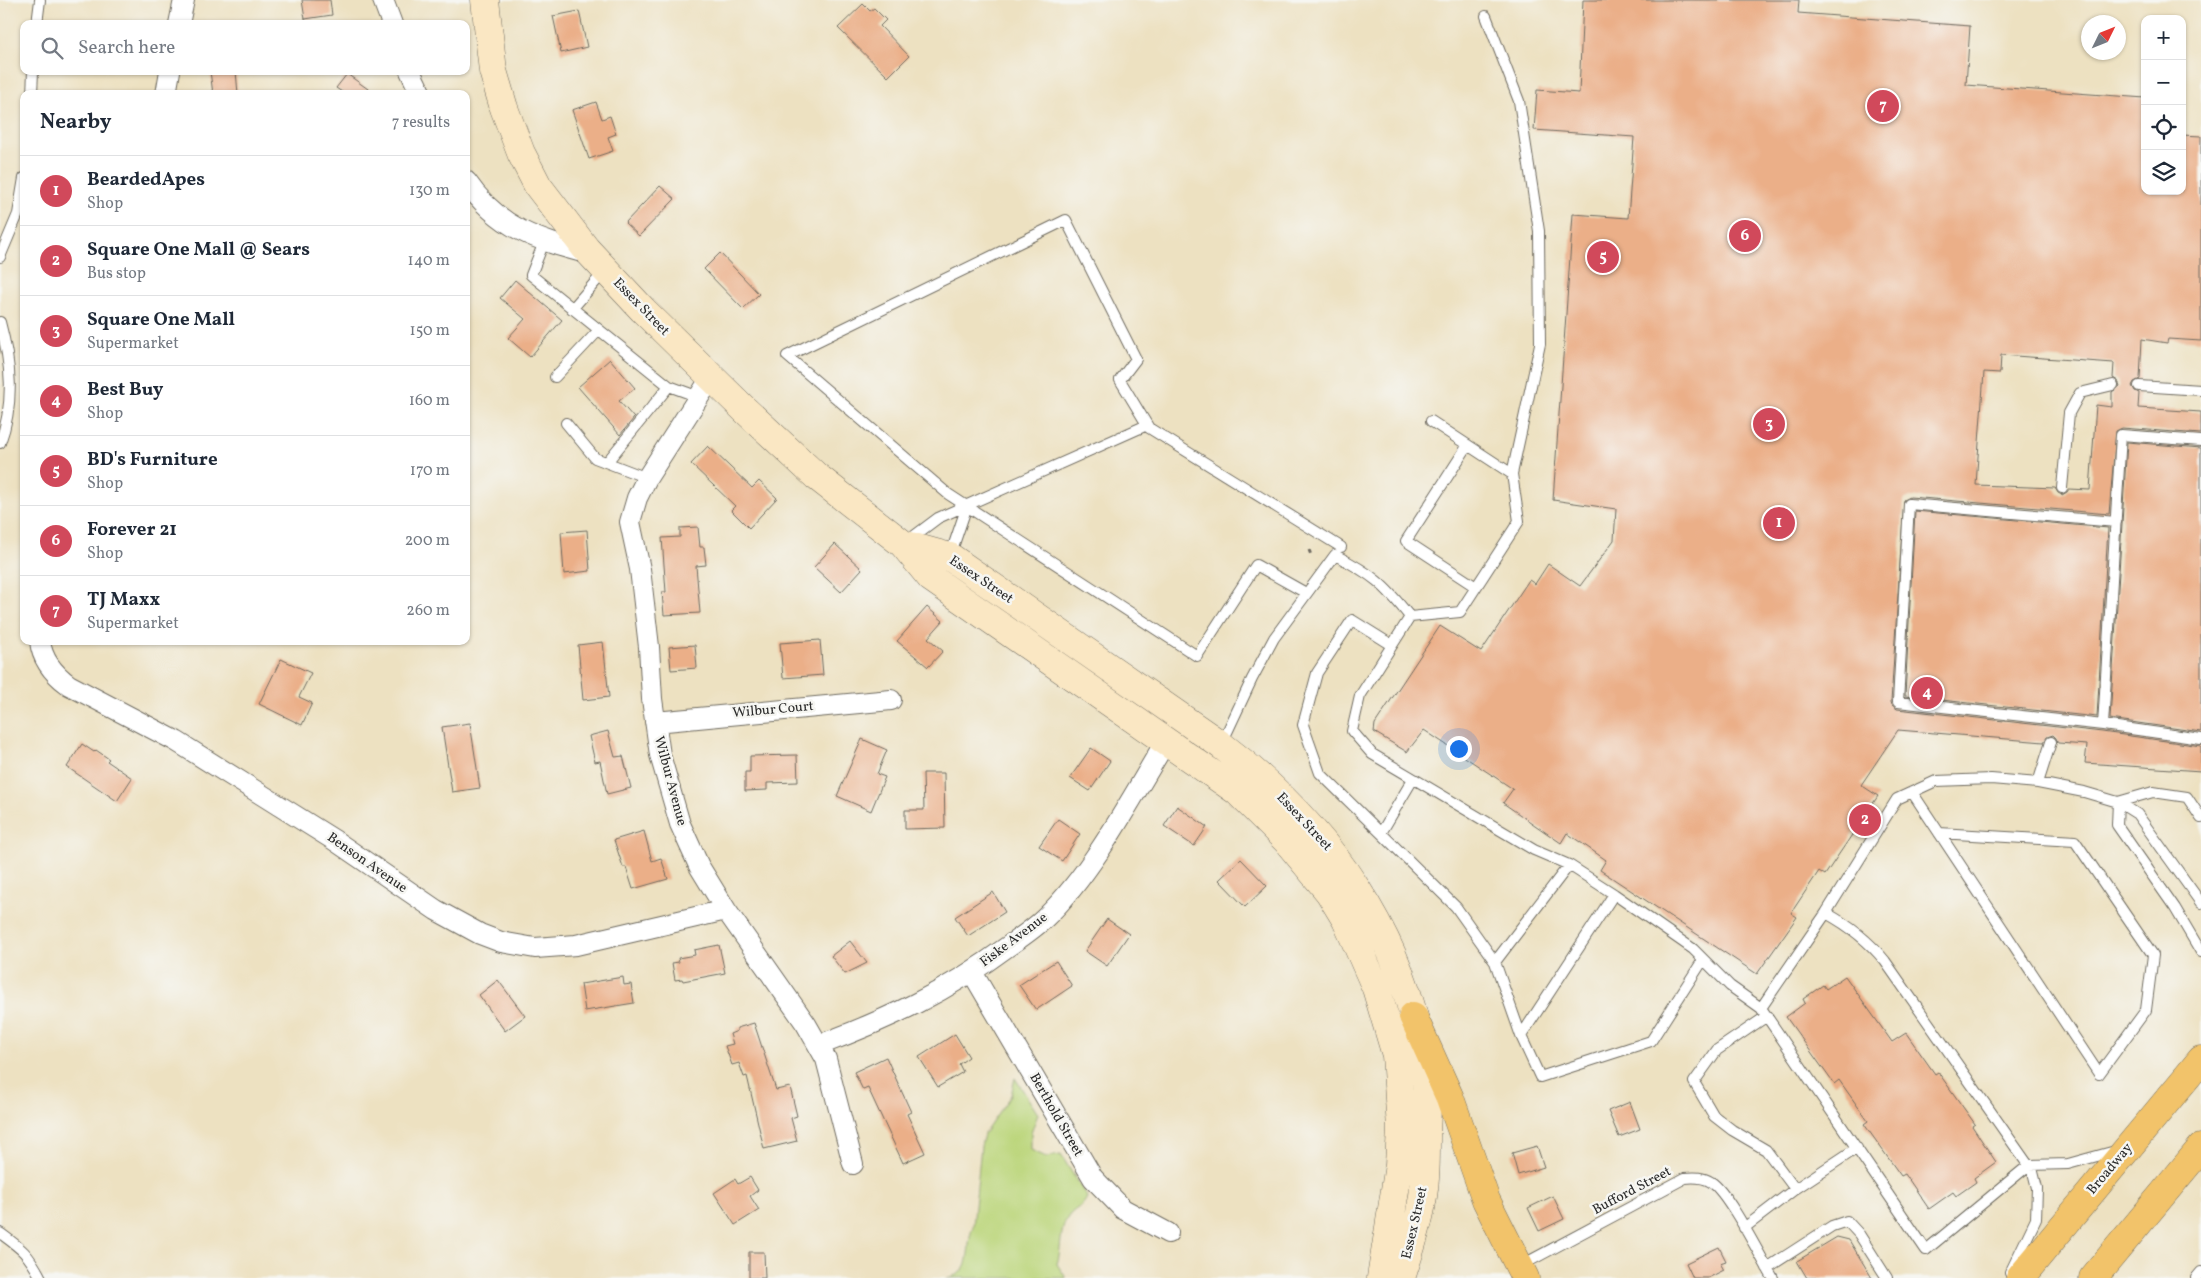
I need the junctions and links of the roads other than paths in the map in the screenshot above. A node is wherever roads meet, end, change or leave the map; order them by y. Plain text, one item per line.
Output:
1 (40, 0) edge
2 (184, 0) edge
3 (383, 0) edge
4 (484, 0) edge
5 (1486, 16) dead end
6 (38, 20) edge
7 (180, 20) edge
8 (390, 20) edge
9 (34, 75) edge
10 (169, 75) edge
11 (412, 75) edge
12 (32, 90) edge
13 (167, 90) edge
14 (419, 90) edge
15 (470, 187) edge
16 (20, 202) edge
17 (544, 242) junction
18 (0, 257) edge
19 (598, 262) junction
20 (572, 309) junction
21 (0, 322) edge
22 (598, 331) junction
23 (555, 376) dead end
24 (2113, 385) dead end
25 (669, 386) junction
26 (2139, 386) dead end
27 (705, 387) junction
28 (2201, 390) edge
29 (1431, 421) dead end
30 (566, 423) dead end
31 (1147, 424) junction
32 (2201, 441) edge
33 (0, 443) edge
34 (1468, 445) junction
35 (607, 462) junction
36 (1512, 474) junction
37 (647, 478) junction
38 (2062, 488) dead end
39 (967, 506) junction
40 (2116, 522) junction
41 (903, 544) junction
42 (1341, 547) dead end
43 (950, 557) junction
44 (1476, 587) junction
45 (1306, 594) junction
46 (1410, 617) junction
47 (1392, 644) junction
48 (42, 649) edge
49 (891, 700) dead end
50 (656, 722) junction
51 (2103, 725) junction
52 (2201, 739) edge
53 (1166, 741) junction
54 (2051, 742) dead end
55 (1215, 758) junction
56 (1413, 779) junction
57 (2038, 783) junction
58 (1912, 792) junction
59 (2118, 802) junction
60 (2201, 818) edge
61 (1381, 833) junction
62 (1939, 833) junction
63 (1569, 865) junction
64 (1614, 894) junction
65 (2201, 903) edge
66 (726, 910) junction
67 (1826, 914) junction
68 (2201, 952) edge
69 (1703, 960) junction
70 (1496, 962) junction
71 (972, 972) junction
72 (1764, 1012) junction
73 (1413, 1016) junction
74 (1520, 1036) junction
75 (819, 1045) junction
76 (2201, 1060) edge
77 (2129, 1147) junction
78 (1857, 1148) junction
79 (2201, 1148) edge
80 (852, 1164) dead end
81 (2029, 1165) junction
82 (1795, 1189) junction
83 (1744, 1228) junction
84 (0, 1233) edge
85 (1168, 1233) dead end
86 (1767, 1268) junction
87 (1522, 1272) edge
88 (2201, 1272) edge
89 (2098, 1275) edge
90 (41, 1278) edge
91 (1381, 1278) edge
92 (1401, 1278) edge
93 (1773, 1278) edge
94 (1887, 1278) edge
95 (2008, 1278) edge
96 (2020, 1278) edge
97 (2196, 1278) edge

1 - 6 lane
2 - 7 street
3 - 8 street
4 - 19 main road, Essex Street
5 - 36 lane
9 - 12 lane
10 - 13 street
11 - 14 street
15 - 17 street
16 - 18 lane
17 - 19 street
17 - 20 lane
19 - 20 lane
19 - 27 main road, Essex Street
20 - 22 lane
21 - 33 lane
22 - 23 lane
22 - 25 lane
24 - 38 lane
25 - 27 lane
25 - 35 lane
26 - 28 lane
27 - 37 street, Wilbur Avenue
27 - 41 main road, Essex Street
29 - 34 lane
30 - 35 lane
31 - 39 lane
31 - 39 lane
31 - 42 lane
32 - 40 lane
34 - 36 lane
34 - 44 lane
35 - 37 lane
36 - 44 lane
37 - 50 street, Wilbur Avenue
39 - 41 lane
39 - 43 lane
39 - 45 lane
40 - 51 lane
40 - 51 lane
41 - 43 main road, Essex Street
41 - 53 main road, Essex Street
43 - 55 main road, Essex Street
44 - 46 lane
45 - 46 lane
45 - 55 lane
46 - 47 lane
47 - 56 lane
47 - 61 lane
48 - 66 street, Benson Avenue
49 - 50 street, Wilbur Court
50 - 66 street, Wilbur Avenue
51 - 52 lane
53 - 55 main road, Essex Street
53 - 71 street, Fiske Avenue
54 - 57 lane
55 - 73 main road, Essex Street
55 - 91 main road, Essex Street
56 - 61 lane
56 - 63 lane
57 - 58 lane
57 - 59 lane
58 - 62 lane
58 - 67 lane
59 - 60 lane
59 - 65 lane
59 - 68 lane
61 - 70 lane
62 - 62 lane
63 - 64 lane
63 - 70 lane
64 - 69 lane
64 - 74 lane
66 - 75 street, Wilbur Avenue
67 - 72 lane
67 - 81 lane
69 - 72 lane
69 - 74 lane
70 - 74 lane
71 - 75 street, Fiske Avenue
71 - 85 street, Berthold Street
72 - 78 lane
72 - 82 lane
73 - 87 highway
73 - 92 main road, Essex Street
75 - 80 street, Wilbur Avenue
76 - 77 highway, Broadway
77 - 81 lane
77 - 96 highway, Broadway
78 - 81 lane
78 - 82 lane
79 - 89 highway
81 - 95 lane
82 - 83 lane
83 - 86 lane, Bufford Street
83 - 87 lane, Bufford Street
84 - 90 lane
86 - 93 lane, Bufford Street
86 - 94 lane
88 - 97 lane

